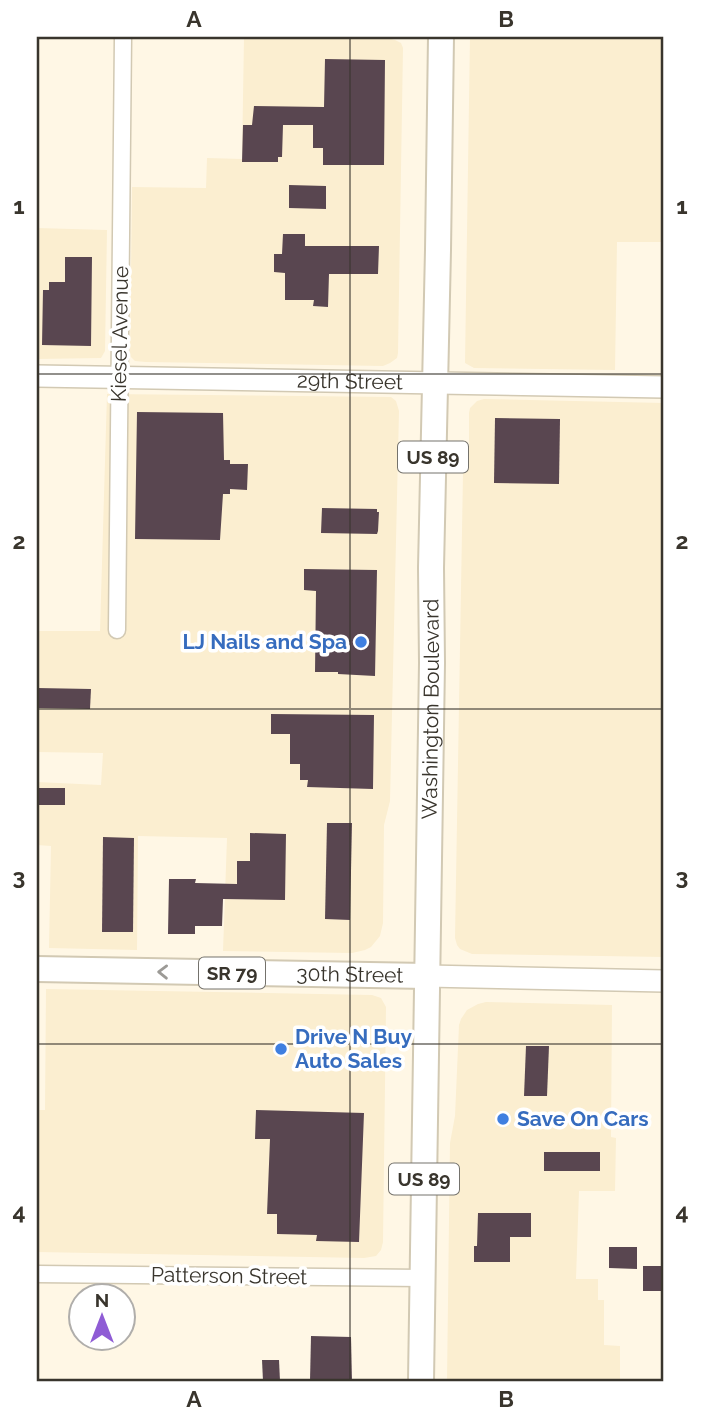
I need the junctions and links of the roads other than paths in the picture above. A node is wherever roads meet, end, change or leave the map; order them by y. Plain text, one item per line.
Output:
1 (123, 37) edge
2 (441, 37) edge
3 (37, 376) edge
4 (120, 378) junction
5 (434, 383) junction
6 (664, 387) edge
7 (117, 630) dead end
8 (37, 969) edge
9 (427, 976) junction
10 (664, 981) edge
11 (37, 1273) edge
12 (422, 1278) junction
13 (421, 1381) edge

1 - 4 street, Kiesel Avenue
2 - 5 main road, Washington Boulevard / US 89
3 - 4 street, 29th Street
4 - 5 street, 29th Street
4 - 7 street, Kiesel Avenue
5 - 6 street, 29th Street
5 - 9 main road, Washington Boulevard / US 89
9 -> 8 main road, 30th Street / SR 79
9 - 10 street, 30th Street / SR 79
9 - 12 main road, Washington Boulevard / US 89
11 - 12 street, Patterson Street
12 - 13 main road, Washington Boulevard / US 89

